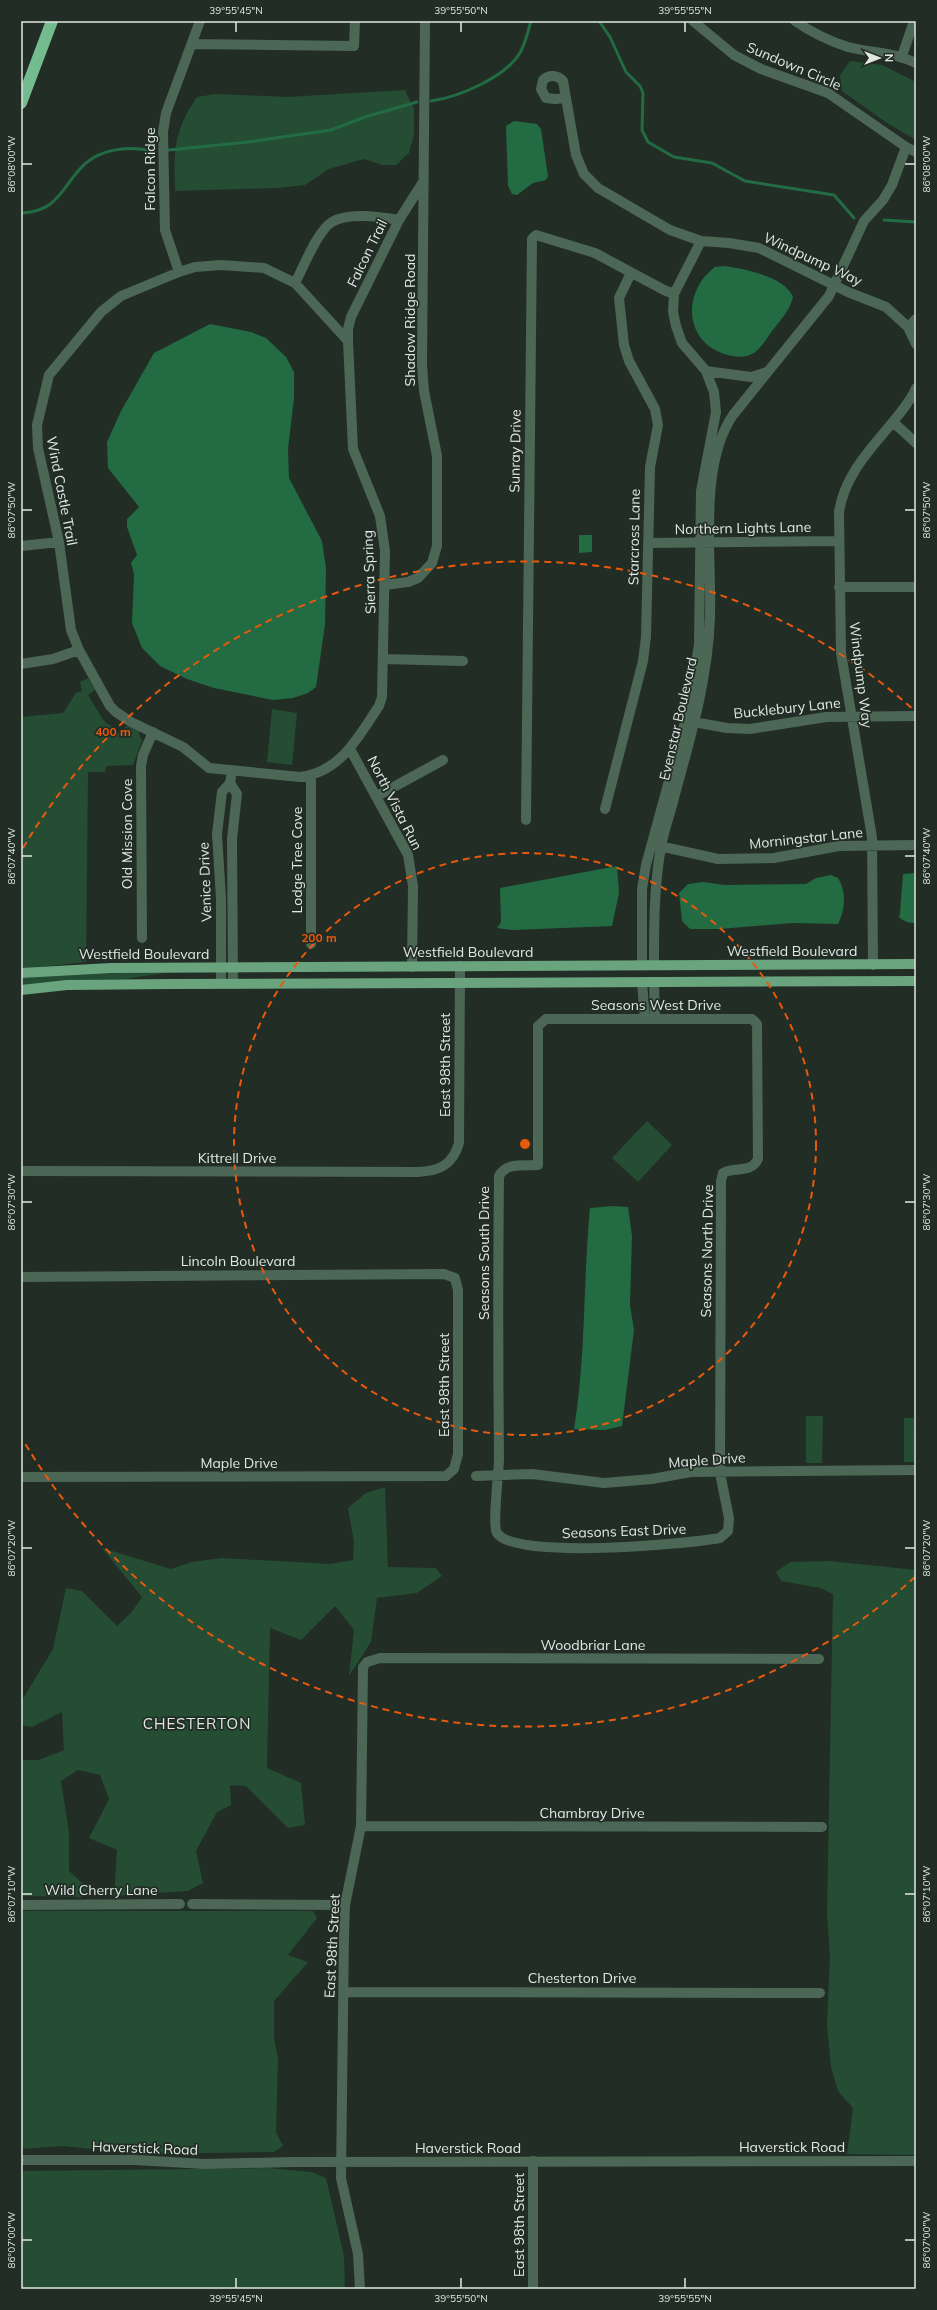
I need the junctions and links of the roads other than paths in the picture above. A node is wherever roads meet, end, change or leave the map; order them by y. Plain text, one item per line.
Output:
1 (52, 21) edge
2 (200, 21) edge
3 (355, 21) edge
4 (425, 21) edge
5 (693, 21) edge
6 (795, 21) edge
7 (914, 21) edge
8 (192, 44) junction
9 (902, 56) junction
10 (916, 63) edge
11 (566, 98) dead end
12 (21, 103) edge
13 (906, 148) junction
14 (916, 152) edge
15 (423, 182) junction
16 (399, 220) junction
17 (701, 241) junction
18 (179, 272) junction
19 (631, 273) junction
20 (295, 283) junction
21 (836, 285) junction
22 (674, 294) junction
23 (916, 318) edge
24 (908, 327) junction
25 (348, 341) junction
26 (916, 344) edge
27 (706, 371) junction
28 (767, 372) junction
29 (916, 388) edge
30 (892, 422) junction
31 (916, 443) edge
32 (839, 541) junction
33 (58, 542) junction
34 (705, 542) junction
35 (648, 543) junction
36 (21, 546) edge
37 (385, 585) junction
38 (839, 587) junction
39 (916, 587) edge
40 (79, 650) junction
41 (384, 659) junction
42 (463, 661) dead end
43 (21, 664) edge
44 (851, 716) junction
45 (916, 716) edge
46 (690, 721) junction
47 (153, 732) junction
48 (350, 749) junction
49 (443, 760) dead end
50 (232, 771) junction
51 (311, 776) junction
52 (230, 783) junction
53 (377, 796) junction
54 (605, 809) dead end
55 (526, 820) dead end
56 (872, 845) junction
57 (916, 845) edge
58 (656, 846) junction
59 (142, 938) dead end
60 (311, 944) dead end
61 (642, 964) junction
62 (873, 964) junction
63 (916, 964) edge
64 (654, 965) junction
65 (412, 966) junction
66 (460, 966) junction
67 (221, 967) junction
68 (233, 967) junction
69 (21, 973) edge
70 (916, 981) edge
71 (642, 982) junction
72 (654, 982) junction
73 (221, 983) junction
74 (460, 983) junction
75 (233, 984) junction
76 (21, 990) edge
77 (650, 1019) junction
78 (546, 1020) joint
79 (759, 1032) joint
80 (450, 1162) joint
81 (21, 1171) edge
82 (21, 1277) edge
83 (455, 1278) joint
84 (454, 1469) joint
85 (916, 1470) edge
86 (720, 1473) junction
87 (476, 1476) dead end
88 (499, 1476) junction
89 (21, 1477) edge
90 (819, 1659) dead end
91 (367, 1662) joint
92 (361, 1826) junction
93 (822, 1827) dead end
94 (180, 1904) dead end
95 (192, 1904) dead end
96 (21, 1905) edge
97 (345, 1905) junction
98 (343, 1992) junction
99 (820, 1993) dead end
100 (21, 2160) edge
101 (533, 2161) junction
102 (916, 2161) edge
103 (341, 2162) junction
104 (360, 2289) edge
105 (533, 2289) edge

1 - 12 highway
2 - 8 street, Falcon Ridge
3 - 8 street
4 - 15 street, Shadow Ridge Road
5 - 13 street, Sundown Circle
6 - 9 street
7 - 9 street
8 - 18 street, Falcon Ridge
9 - 10 street
11 - 17 street, Windpump Way
13 - 14 street, Sundown Circle
13 - 21 street
15 - 16 street, Falcon Trail
15 - 37 street, Shadow Ridge Road
16 - 20 street
16 - 25 street, Falcon Trail
17 - 21 street, Windpump Way
17 - 22 street, Evenstar Boulevard
18 - 20 street, Wind Castle Trail
18 - 33 street, Wind Castle Trail
19 - 22 street, Sunray Drive
19 - 35 street, Starcross Lane
19 - 55 street, Sunray Drive
20 - 25 street
21 - 24 street, Windpump Way
21 - 28 street, Evenstar Boulevard
22 - 27 street, Evenstar Boulevard
23 - 24 street
24 - 26 street, Windpump Way
25 - 37 street, Sierra Spring
27 - 28 street
27 - 34 street, Evenstar Boulevard
28 - 34 street, Evenstar Boulevard
29 - 30 street, Windpump Way
30 - 31 street
30 - 32 street, Windpump Way
32 - 34 street, Northern Lights Lane
32 - 38 street, Windpump Way
33 - 36 street
33 - 40 street, Wind Castle Trail
34 - 35 street, Northern Lights Lane
34 - 46 street, Evenstar Boulevard
35 - 54 street, Starcross Lane
37 - 41 street, Sierra Spring
38 - 39 street
38 - 44 street, Windpump Way
40 - 43 street
40 - 47 street, Wind Castle Trail
41 - 42 street
41 - 48 street, Sierra Spring
44 - 45 street, Bucklebury Lane
44 - 46 street, Bucklebury Lane
44 - 56 street, Windpump Way
46 - 58 street, Evenstar Boulevard
47 - 50 street, Wind Castle Trail
47 - 59 street, Old Mission Cove
48 - 51 street, Sierra Spring
48 - 53 street, North Vista Run
49 - 53 street
50 - 51 street, Sierra Spring
50 - 52 street, Venice Drive
51 - 60 street, Lodge Tree Cove
52 - 67 street, Venice Drive
52 - 68 street, Venice Drive
53 - 65 street, North Vista Run
56 - 57 street, Morningstar Lane
56 - 58 street, Morningstar Lane
56 - 62 street, Windpump Way
58 - 61 street, Evenstar Boulevard
58 - 64 street, Evenstar Boulevard
61 - 64 main road, Westfield Boulevard
61 - 66 main road, Westfield Boulevard
62 - 63 main road, Westfield Boulevard
62 - 64 main road, Westfield Boulevard
65 - 66 main road, Westfield Boulevard
65 - 68 main road, Westfield Boulevard
66 - 74 street, East 98th Street
67 - 68 main road, Westfield Boulevard
67 - 69 main road, Westfield Boulevard
67 - 73 street, Venice Drive
68 - 75 street, Venice Drive
70 - 72 main road
71 - 72 main road
71 - 74 main road
71 - 77 street
72 - 77 street
73 - 75 main road
73 - 76 main road
74 - 75 main road
74 - 80 street, East 98th Street
77 - 78 street, Seasons West Drive
77 - 79 street, Seasons West Drive
78 - 88 street, Seasons South Drive
79 - 86 street, Seasons North Drive
80 - 81 street, Kittrell Drive
82 - 83 street, Lincoln Boulevard
83 - 84 street, East 98th Street
84 - 89 street, Maple Drive
85 - 86 street, Maple Drive
86 - 88 street, Maple Drive
86 - 88 street, Seasons East Drive
87 - 88 street, Maple Drive
90 - 91 street, Woodbriar Lane
91 - 92 street, East 98th Street
92 - 93 street, Chambray Drive
92 - 97 street, East 98th Street
94 - 96 street, Wild Cherry Lane
95 - 97 street
97 - 98 street, East 98th Street
98 - 99 street, Chesterton Drive
98 - 103 street, East 98th Street
100 - 103 street, Haverstick Road
101 - 102 street, Haverstick Road
101 - 103 street, Haverstick Road
101 - 105 street, East 98th Street
103 - 104 street, East 98th Street

